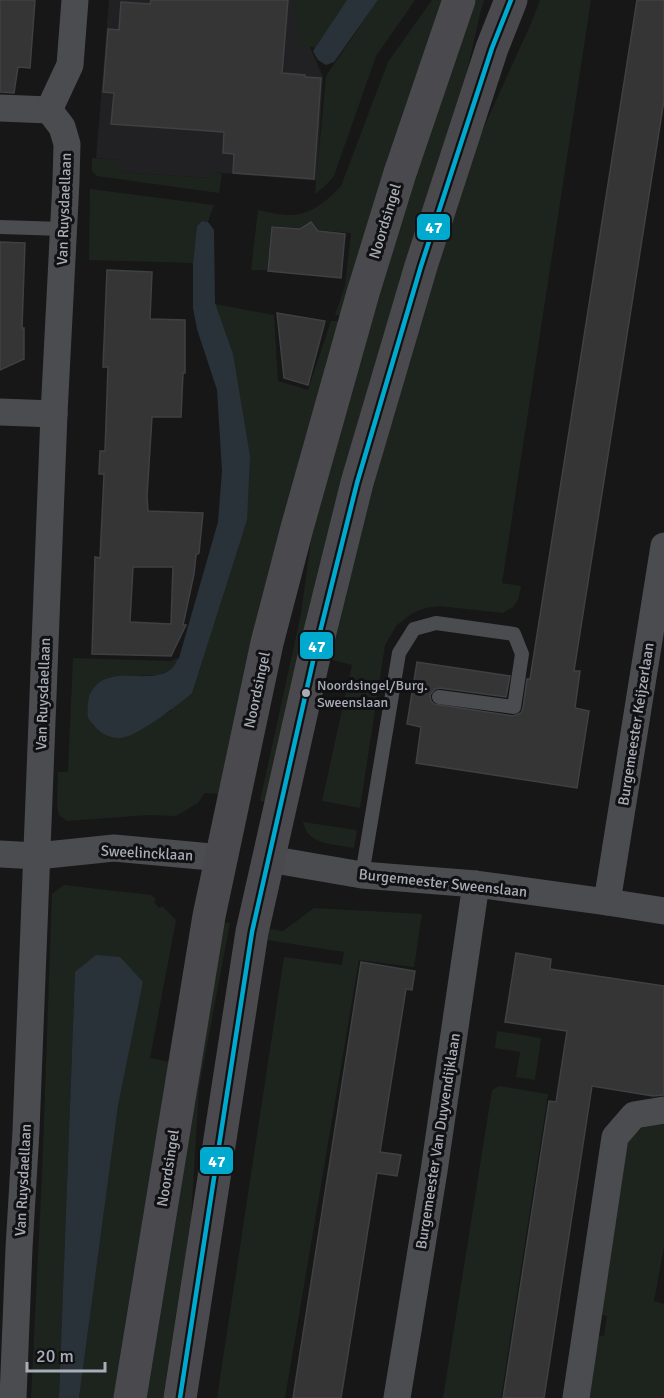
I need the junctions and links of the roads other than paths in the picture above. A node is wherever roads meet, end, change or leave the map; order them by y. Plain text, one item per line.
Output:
1 (75, 0) edge
2 (459, 0) edge
3 (511, 0) edge
4 (0, 108) edge
5 (49, 110) junction
6 (0, 227) edge
7 (63, 229) junction
8 (0, 412) edge
9 (54, 414) junction
10 (664, 546) edge
11 (439, 696) dead end
12 (0, 854) edge
13 (37, 856) junction
14 (222, 858) junction
15 (269, 859) junction
16 (362, 875) junction
17 (476, 884) junction
18 (608, 902) junction
19 (664, 911) edge
20 (664, 1110) edge
21 (9, 1247) edge
22 (13, 1398) edge
23 (130, 1398) edge
24 (180, 1398) edge
25 (397, 1398) edge
26 (576, 1398) edge

1 - 5 street
2 - 14 main road, Noordsingel
3 - 15 main road
4 - 5 street
5 - 7 street, Van Ruysdaellaan
6 - 7 lane
7 - 9 street, Van Ruysdaellaan
8 - 9 street
9 - 13 street, Van Ruysdaellaan
10 - 18 street, Burgemeester Keijzerlaan
11 - 16 lane
12 - 13 street, Sweelincklaan
13 - 14 street, Sweelincklaan
13 - 21 street, Van Ruysdaellaan
14 - 15 main road, Burgemeester Sweenslaan
14 - 23 main road, Noordsingel
15 - 16 street, Burgemeester Sweenslaan
15 - 24 main road
16 - 17 street, Burgemeester Sweenslaan
17 - 18 street, Burgemeester Sweenslaan
17 - 25 street, Burgemeester Van Duyvendijklaan
18 - 19 street, Burgemeester Sweenslaan
20 - 26 street
21 - 22 street, Van Ruysdaellaan

